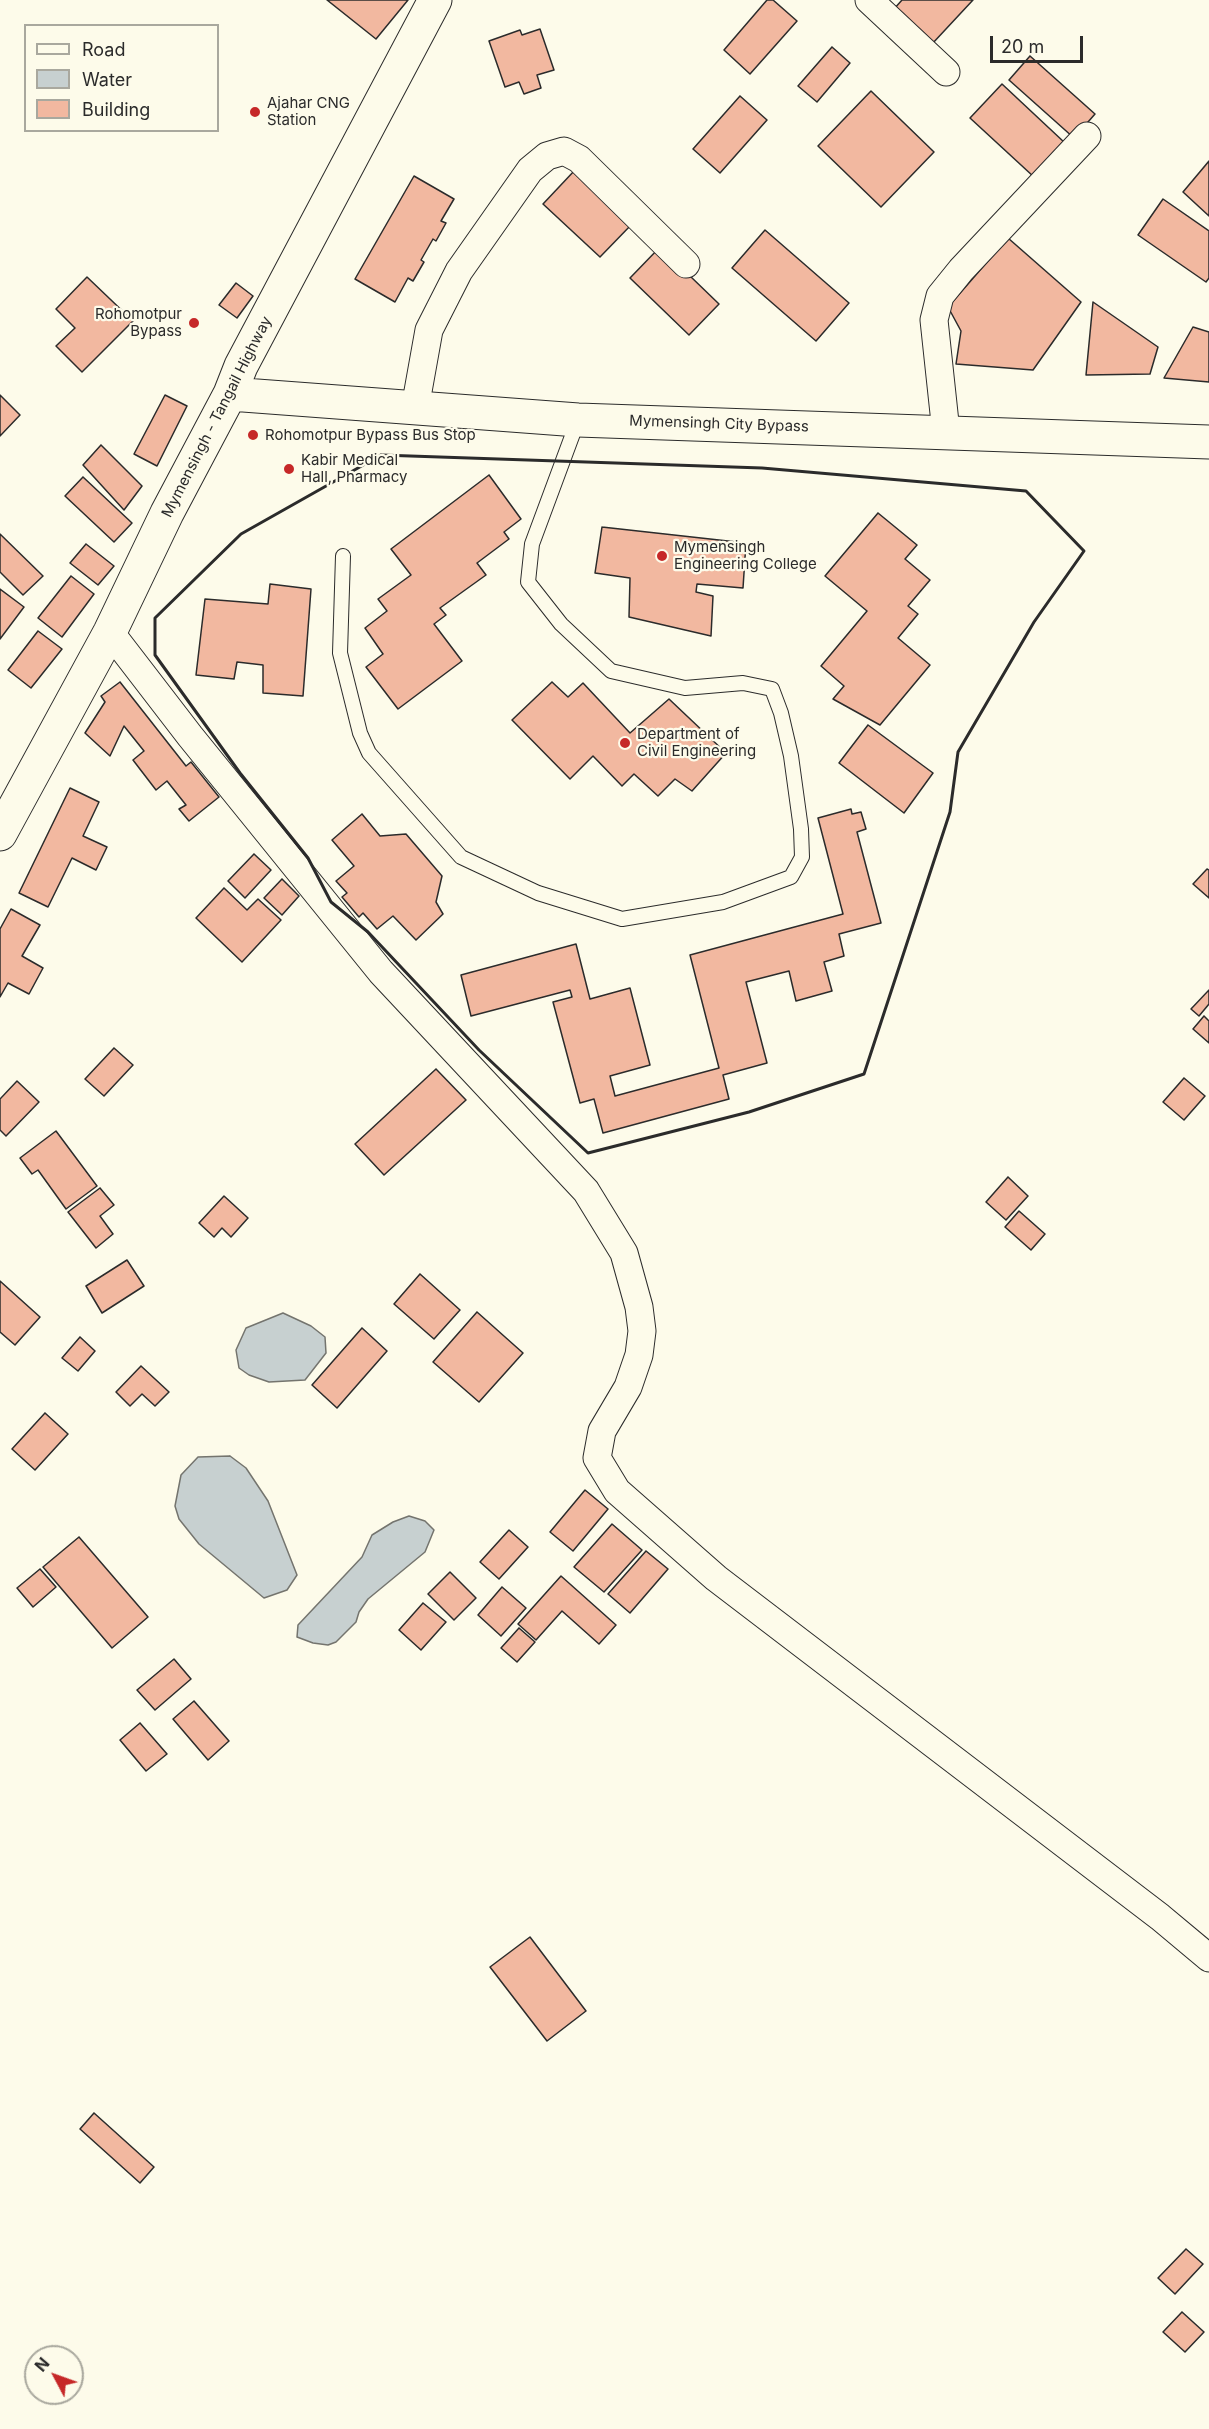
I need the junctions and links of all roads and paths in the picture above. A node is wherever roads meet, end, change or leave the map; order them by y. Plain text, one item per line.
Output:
1 (435, 0) edge
2 (869, 0) edge
3 (946, 72) dead end
4 (1087, 136) dead end
5 (686, 264) dead end
6 (230, 394) junction
7 (415, 408) junction
8 (578, 420) junction
9 (946, 432) junction
10 (1209, 442) edge
11 (342, 556) dead end
12 (110, 632) junction
13 (0, 834) edge
14 (1209, 1958) edge

1 - 6 highway, Mymensingh - Tangail Highway
2 - 3 street
4 - 9 street
5 - 7 street
6 - 7 highway, Mymensingh City Bypass
6 - 12 highway, Mymensingh - Tangail Highway
7 - 8 highway, Mymensingh City Bypass
8 - 9 highway, Mymensingh City Bypass
8 - 11 lane
9 - 10 highway, Mymensingh City Bypass
12 - 13 highway, Mymensingh - Tangail Highway
12 - 14 street

